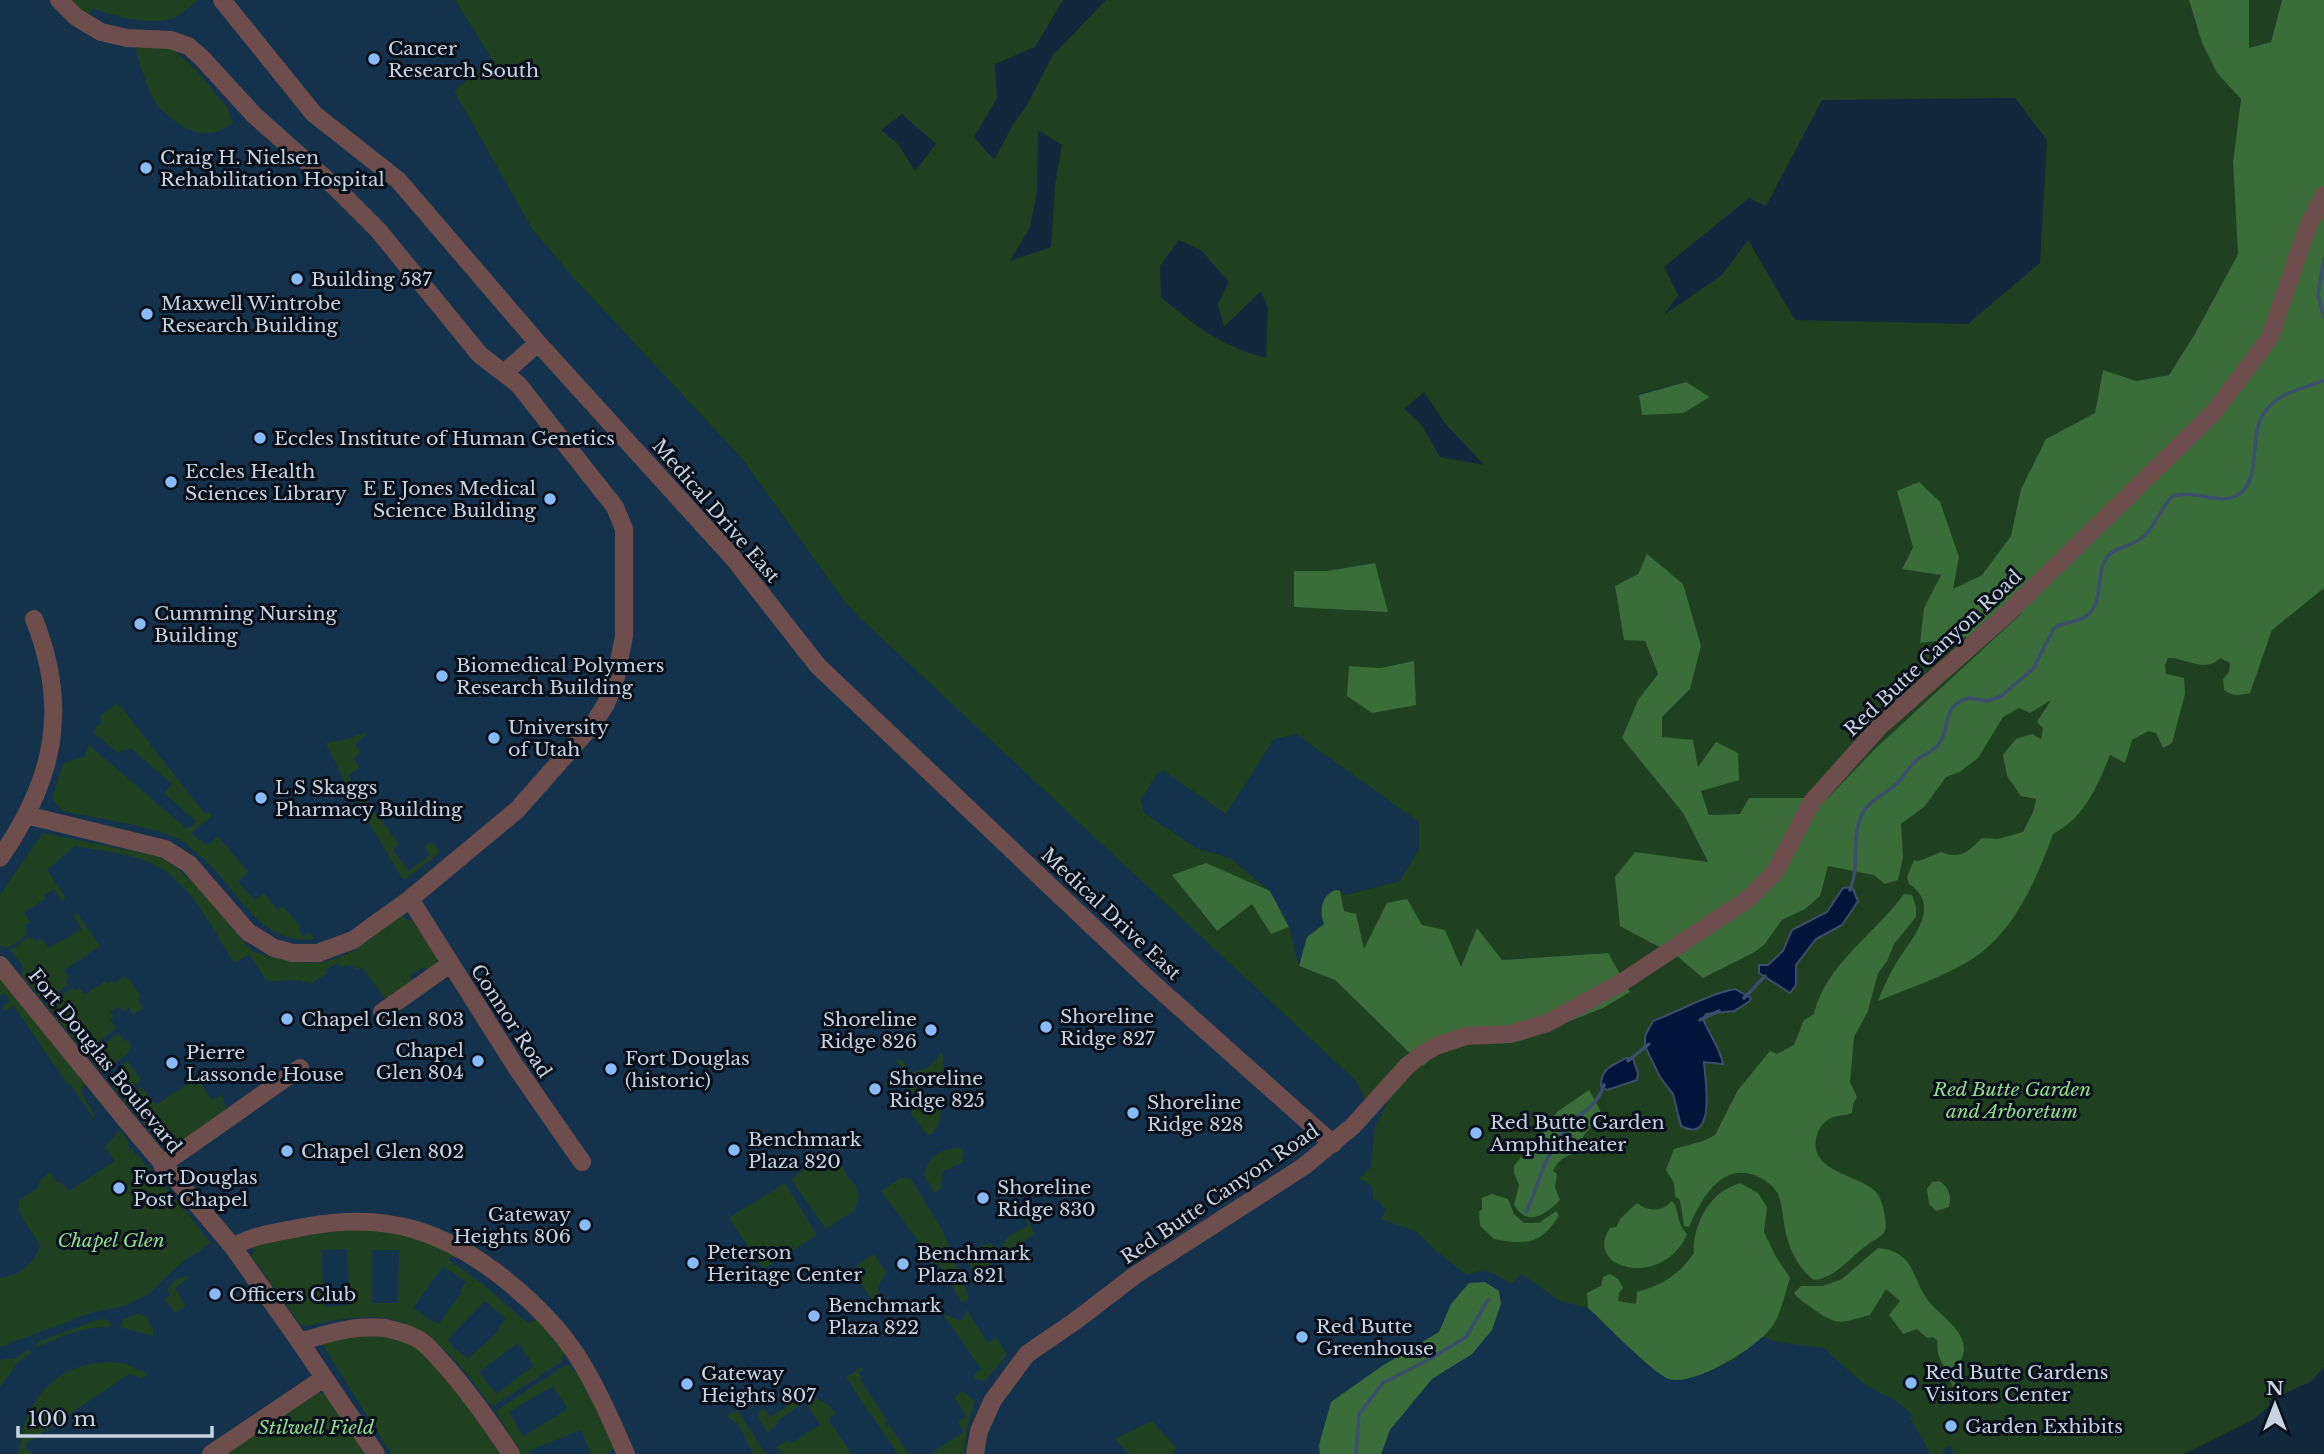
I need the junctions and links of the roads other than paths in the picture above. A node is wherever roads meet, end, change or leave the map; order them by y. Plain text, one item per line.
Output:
1 (59, 0) edge
2 (221, 0) edge
3 (2324, 195) edge
4 (538, 344) junction
5 (505, 373) junction
6 (34, 619) dead end
7 (26, 815) junction
8 (0, 858) edge
9 (410, 899) junction
10 (0, 965) edge
11 (449, 965) junction
12 (382, 1012) dead end
13 (300, 1068) dead end
14 (1333, 1144) junction
15 (582, 1162) dead end
16 (162, 1165) junction
17 (233, 1247) junction
18 (300, 1342) junction
19 (324, 1378) junction
20 (211, 1454) edge
21 (376, 1454) edge
22 (511, 1454) edge
23 (626, 1454) edge
24 (975, 1454) edge

1 - 5 street
2 - 4 street, Medical Drive East
3 - 14 street, Red Butte Canyon Road
4 - 5 street
4 - 14 street, Medical Drive East
5 - 9 street
6 - 7 street
7 - 8 street
7 - 9 street
9 - 11 street, Connor Road
10 - 16 street, Fort Douglas Boulevard
11 - 12 street
11 - 15 street, Connor Road
13 - 16 street
14 - 24 street, Red Butte Canyon Road
16 - 17 street, Fort Douglas Boulevard
17 - 18 street, Fort Douglas Boulevard
17 - 23 street
18 - 19 street, Fort Douglas Boulevard
18 - 22 street
19 - 20 street
19 - 21 street, Fort Douglas Boulevard

